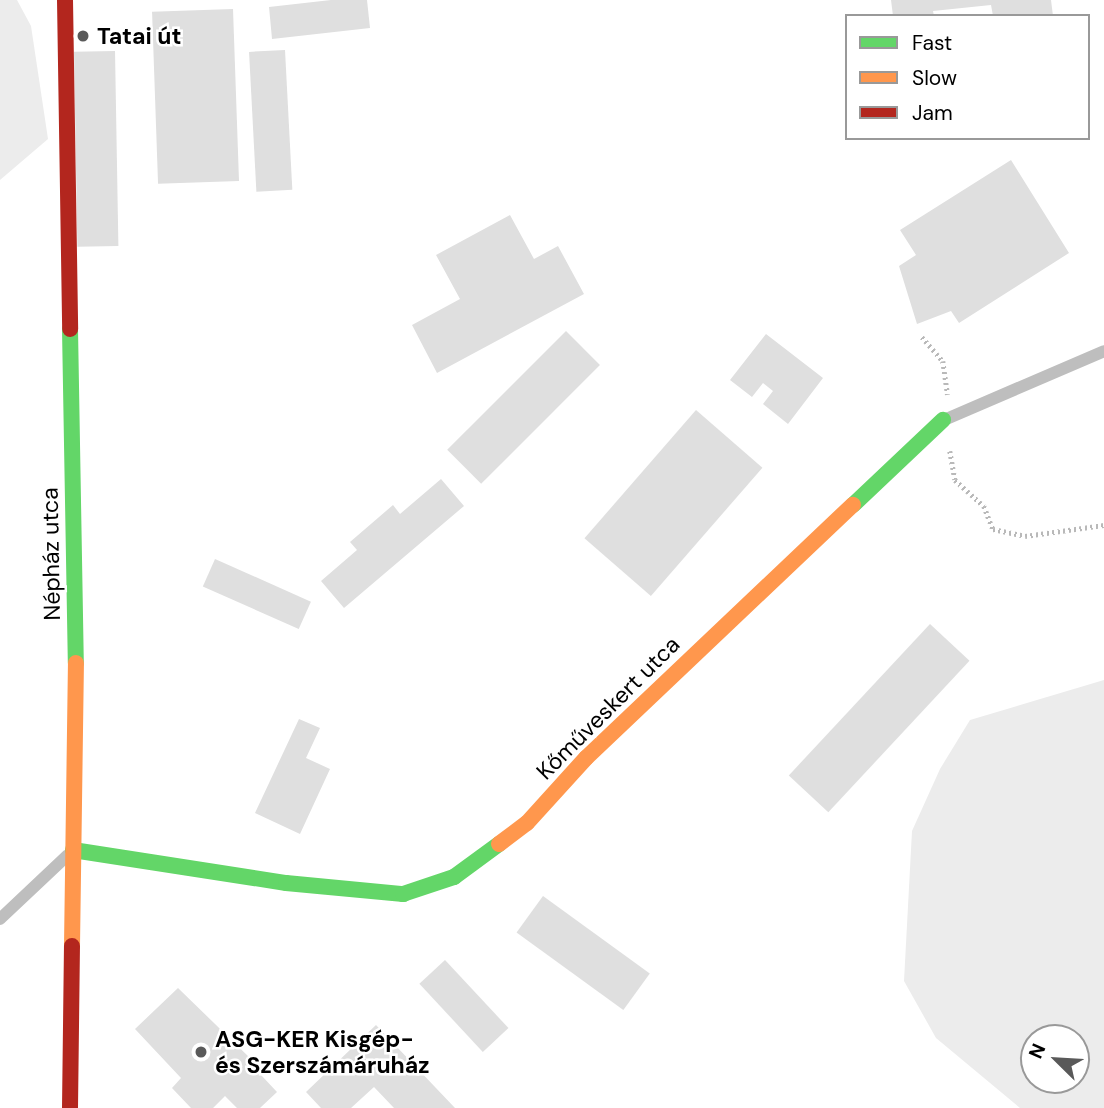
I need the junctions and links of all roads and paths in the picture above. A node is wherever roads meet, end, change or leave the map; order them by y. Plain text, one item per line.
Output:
1 (65, 0) edge
2 (922, 337) dead end
3 (1104, 351) edge
4 (943, 420) junction
5 (1104, 525) edge
6 (74, 850) junction
7 (0, 919) edge
8 (70, 1108) edge

1 - 6 street, Népház utca
2 - 4 path
3 - 4 lane, Kőműveskert utca
4 - 5 path
4 - 6 street, Kőműveskert utca
6 - 7 lane
6 - 8 street, Népház utca

